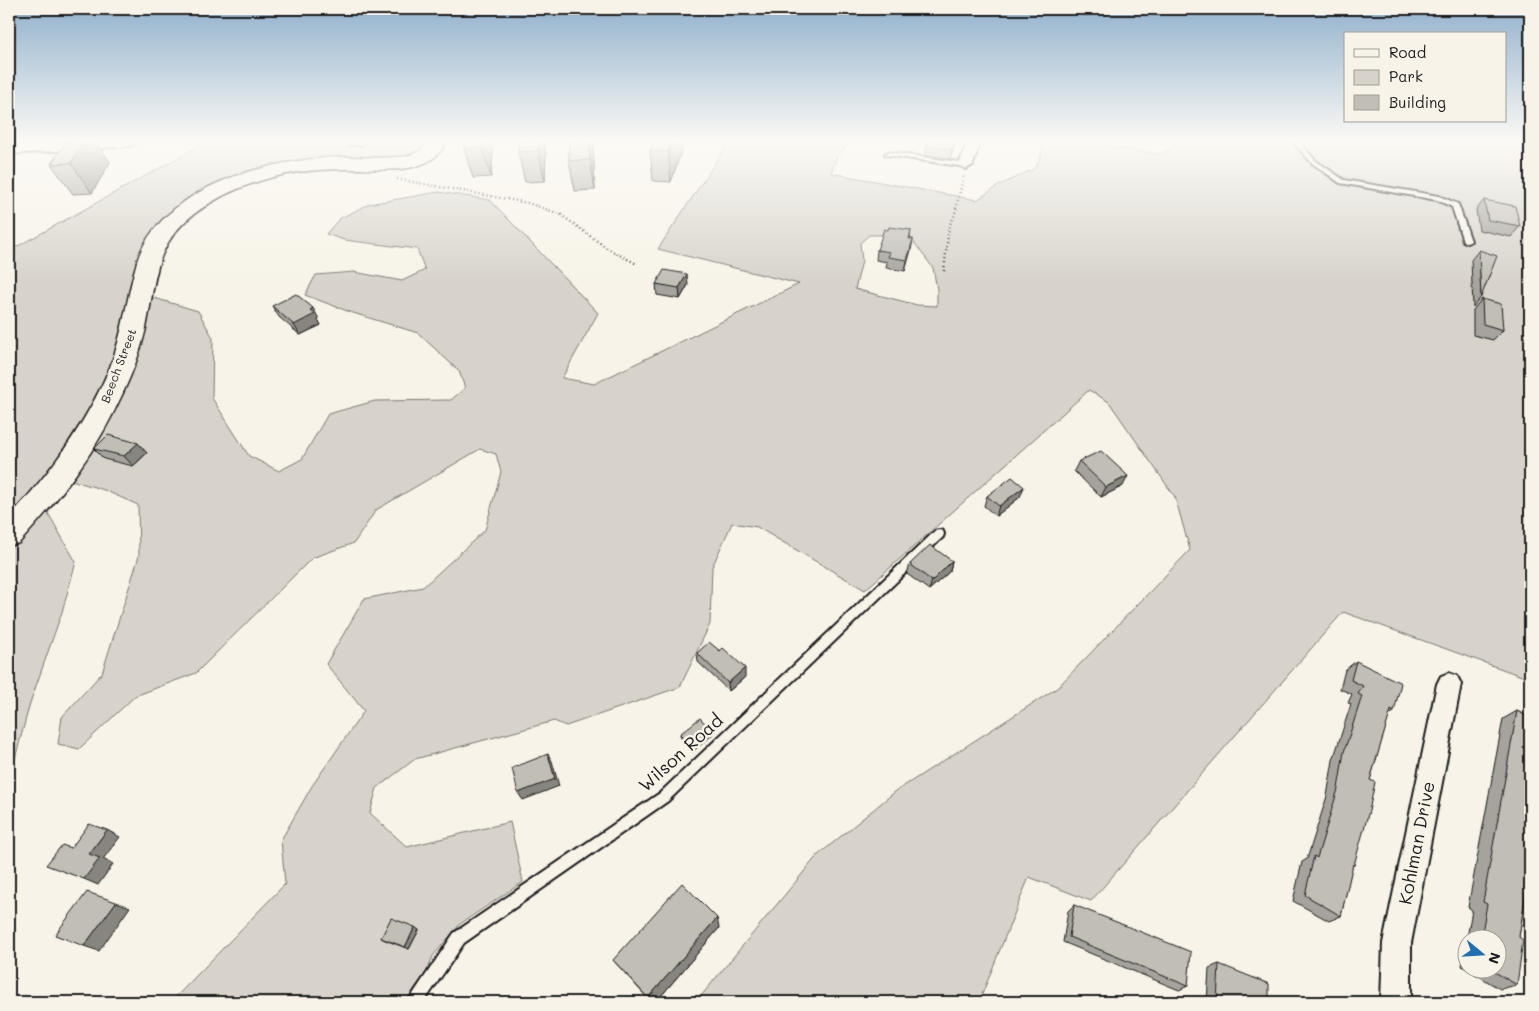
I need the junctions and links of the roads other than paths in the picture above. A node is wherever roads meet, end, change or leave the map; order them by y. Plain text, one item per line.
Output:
1 (226, 189) edge
2 (1380, 189) edge
3 (1467, 241) dead end
4 (939, 534) dead end
5 (9, 535) edge
6 (1449, 684) dead end
7 (416, 1002) edge
8 (1396, 1002) edge

1 - 5 street, Beech Street
2 - 3 lane
4 - 7 lane, Wilson Road
6 - 8 street, Kohlman Drive

